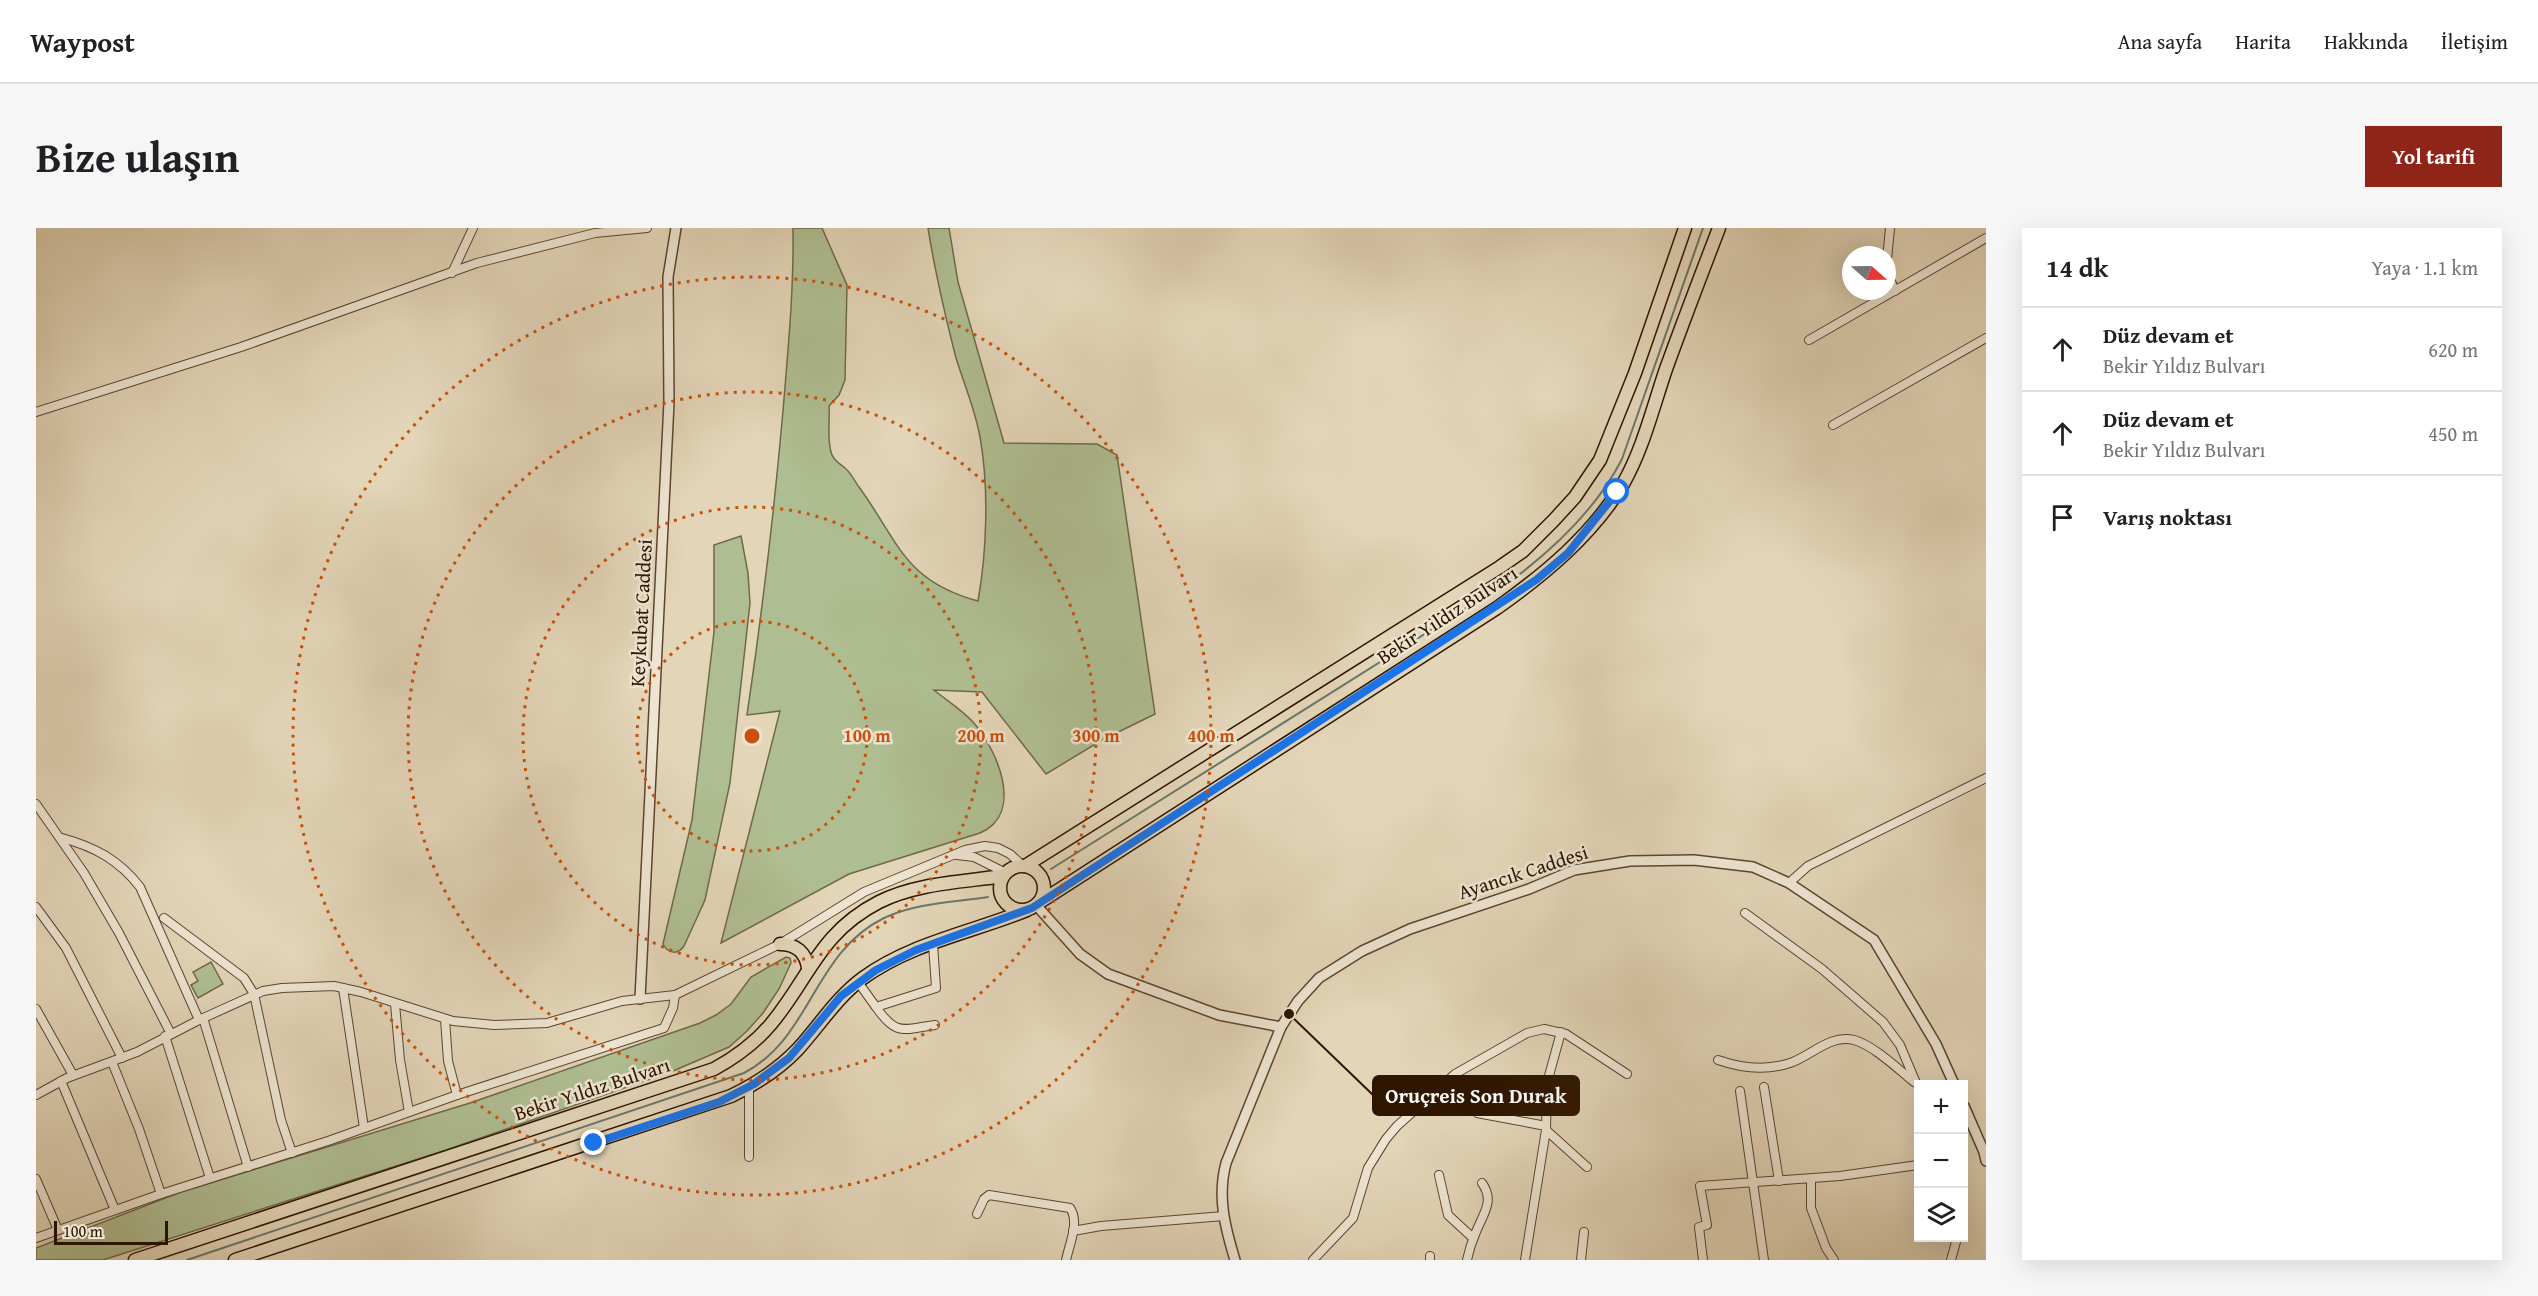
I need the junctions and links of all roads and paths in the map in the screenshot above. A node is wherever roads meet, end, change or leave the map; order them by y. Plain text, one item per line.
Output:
1 (473, 228) edge
2 (647, 228) edge
3 (676, 228) edge
4 (1685, 228) edge
5 (1719, 228) edge
6 (1890, 228) edge
7 (1986, 238) edge
8 (1888, 246) edge
9 (452, 273) junction
10 (1896, 290) edge
11 (1879, 300) edge
12 (1986, 338) edge
13 (1809, 340) dead end
14 (36, 412) edge
15 (1833, 425) dead end
16 (1986, 778) edge
17 (36, 804) edge
18 (62, 838) junction
19 (953, 855) junction
20 (1023, 865) junction
21 (1005, 874) junction
22 (1789, 883) junction
23 (1035, 906) junction
24 (36, 907) edge
25 (1745, 913) dead end
26 (164, 918) dead end
27 (780, 944) junction
28 (933, 944) junction
29 (808, 968) junction
30 (858, 982) junction
31 (343, 988) junction
32 (254, 994) junction
33 (675, 995) junction
34 (640, 999) junction
35 (395, 1004) junction
36 (876, 1007) junction
37 (36, 1009) edge
38 (201, 1019) junction
39 (445, 1020) junction
40 (935, 1025) dead end
41 (1281, 1027) junction
42 (1561, 1032) junction
43 (168, 1035) junction
44 (122, 1058) junction
45 (1718, 1060) dead end
46 (112, 1062) junction
47 (1627, 1074) dead end
48 (73, 1075) junction
49 (1915, 1080) edge
50 (1952, 1080) edge
51 (61, 1081) junction
52 (1914, 1083) edge
53 (749, 1087) junction
54 (1764, 1087) dead end
55 (1740, 1091) dead end
56 (36, 1095) edge
57 (457, 1095) junction
58 (409, 1112) junction
59 (1477, 1113) dead end
60 (1968, 1115) edge
61 (364, 1128) junction
62 (1546, 1128) junction
63 (292, 1153) junction
64 (748, 1157) dead end
65 (1986, 1161) edge
66 (1914, 1166) edge
67 (248, 1167) junction
68 (1587, 1167) dead end
69 (1439, 1175) dead end
70 (210, 1178) junction
71 (36, 1179) edge
72 (1811, 1179) junction
73 (1779, 1181) junction
74 (1482, 1183) dead end
75 (1753, 1183) junction
76 (161, 1194) junction
77 (115, 1210) junction
78 (977, 1214) dead end
79 (1224, 1216) junction
80 (58, 1230) junction
81 (1073, 1231) junction
82 (1584, 1232) dead end
83 (36, 1238) edge
84 (1473, 1238) junction
85 (1956, 1242) edge
86 (135, 1260) edge
87 (235, 1260) edge
88 (1066, 1260) edge
89 (1235, 1260) edge
90 (1314, 1260) edge
91 (1467, 1260) edge
92 (1525, 1260) edge
93 (1581, 1260) edge
94 (1703, 1260) edge
95 (1764, 1260) edge
96 (1834, 1260) edge
97 (1951, 1260) edge

1 - 9 street
2 - 9 street
3 - 34 street, Keykubat Caddesi
4 - 20 main road, Bekir Yıldız Bulvarı
5 - 23 main road, Bekir Yıldız Bulvarı
6 - 8 street
7 - 10 street
9 - 14 street
11 - 13 street
12 - 15 street
16 - 22 street
17 - 18 street
18 - 38 street
18 - 43 street
19 - 20 street
19 - 21 street
19 - 27 street
20 - 21 main road
20 - 23 main road
21 - 23 main road
21 - 29 main road, Bekir Yıldız Bulvarı
22 - 41 street, Ayancık Caddesi
22 - 50 street, Ayancık Caddesi
23 - 28 main road, Bekir Yıldız Bulvarı
23 - 41 street
24 - 44 street
25 - 49 street
26 - 32 street
27 - 29 main road
27 - 33 street
28 - 30 main road, Bekir Yıldız Bulvarı
28 - 36 street
29 - 86 main road, Bekir Yıldız Bulvarı
30 - 36 street
30 - 53 main road, Bekir Yıldız Bulvarı
31 - 32 street
31 - 35 street
31 - 61 street
32 - 38 street
32 - 63 street
33 - 34 street
33 - 57 street
34 - 39 street
35 - 39 street
35 - 58 street
36 - 40 street
37 - 48 street
38 - 43 street
38 - 67 street
39 - 57 street
41 - 79 street, Ayancık Caddesi
42 - 47 street
42 - 62 street
42 - 90 street
43 - 44 street
43 - 70 street
44 - 46 street
45 - 52 street
46 - 48 street
46 - 76 street
48 - 51 street
51 - 56 street
51 - 77 street
53 - 64 street
53 - 87 main road, Bekir Yıldız Bulvarı
54 - 73 street
55 - 75 street
57 - 58 street
58 - 61 street
59 - 62 street
60 - 65 street
61 - 63 street
62 - 68 street
62 - 92 street
63 - 67 street
66 - 72 street
67 - 70 street
69 - 84 street
70 - 76 street
71 - 80 street
72 - 73 street
72 - 96 street
73 - 75 street
74 - 84 street
75 - 94 street
75 - 95 street
76 - 77 street
77 - 80 street
78 - 81 street
79 - 81 street
79 - 89 street, Ayancık Caddesi
80 - 83 street
81 - 88 street
82 - 93 street
84 - 91 street
85 - 97 street

